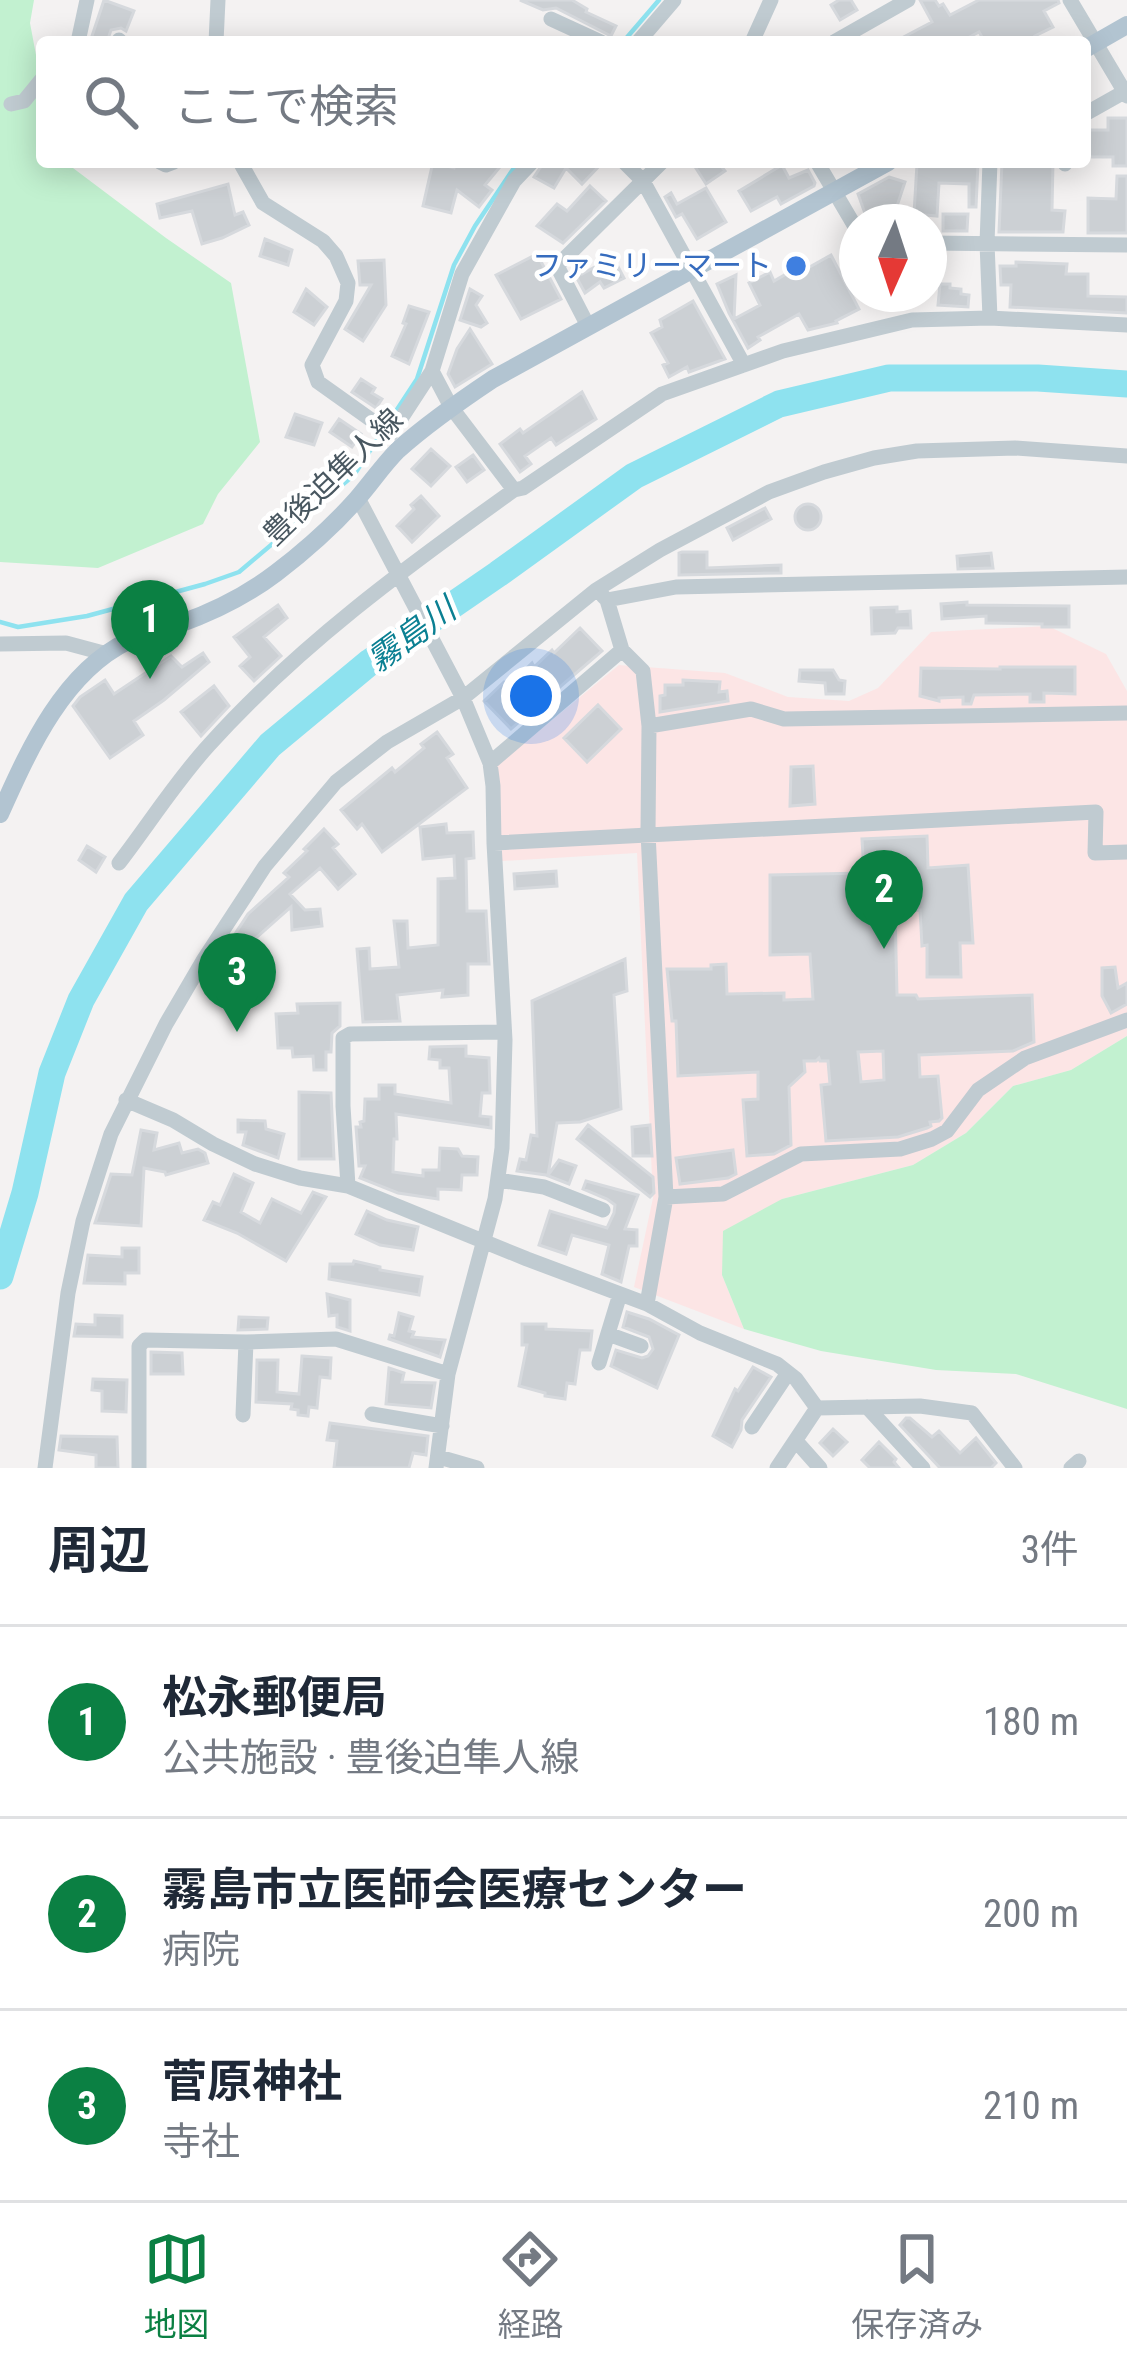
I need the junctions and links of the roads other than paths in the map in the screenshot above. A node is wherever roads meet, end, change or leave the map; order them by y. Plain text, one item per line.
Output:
1 (87, 0) edge
2 (218, 0) edge
3 (674, 0) edge
4 (771, 0) edge
5 (908, 0) edge
6 (1070, 0) edge
7 (551, 19) dead end
8 (1127, 25) edge
9 (80, 36) edge
10 (216, 36) edge
11 (588, 36) edge
12 (643, 36) edge
13 (755, 36) edge
14 (845, 36) edge
15 (1086, 36) edge
16 (1091, 45) edge
17 (1091, 47) edge
18 (36, 86) edge
19 (1126, 94) edge
20 (11, 104) dead end
21 (1091, 112) edge
22 (243, 168) edge
23 (527, 168) edge
24 (630, 168) edge
25 (656, 168) edge
26 (821, 168) edge
27 (877, 168) edge
28 (990, 168) edge
29 (643, 181) junction
30 (835, 192) junction
31 (842, 204) edge
32 (987, 242) junction
33 (947, 243) edge
34 (1127, 245) edge
35 (690, 269) junction
36 (989, 318) junction
37 (589, 326) junction
38 (1127, 326) edge
39 (744, 365) junction
40 (432, 371) junction
41 (451, 407) junction
42 (1127, 456) edge
43 (514, 490) junction
44 (358, 498) junction
45 (396, 573) junction
46 (1127, 577) edge
47 (602, 595) junction
48 (0, 644) edge
49 (622, 650) junction
50 (106, 654) junction
51 (463, 698) junction
52 (1127, 713) edge
53 (649, 726) junction
54 (490, 763) junction
55 (0, 814) edge
56 (648, 833) junction
57 (494, 843) junction
58 (1127, 852) edge
59 (119, 862) dead end
60 (1127, 1020) edge
61 (504, 1032) junction
62 (126, 1100) junction
63 (498, 1180) junction
64 (348, 1186) junction
65 (665, 1197) junction
66 (603, 1210) dead end
67 (484, 1241) junction
68 (620, 1294) junction
69 (647, 1304) junction
70 (608, 1334) junction
71 (247, 1342) junction
72 (641, 1346) dead end
73 (598, 1364) dead end
74 (788, 1373) junction
75 (448, 1374) junction
76 (867, 1407) junction
77 (818, 1408) junction
78 (373, 1414) dead end
79 (244, 1415) dead end
80 (442, 1426) junction
81 (752, 1426) dead end
82 (796, 1441) junction
83 (438, 1462) edge
84 (45, 1468) edge
85 (139, 1468) edge
86 (477, 1468) edge
87 (777, 1468) edge
88 (820, 1468) edge
89 (923, 1468) edge
90 (1015, 1468) edge

1 - 9 street
2 - 10 street
3 - 12 street
4 - 13 street
5 - 14 street
6 - 15 street
7 - 11 street
8 - 16 main road
17 - 19 street
18 - 20 street
19 - 21 street
22 - 40 street
23 - 40 street
24 - 29 street
25 - 29 street
26 - 30 street
27 - 30 main road, 豊後迫隼人線
28 - 32 street
29 - 35 street
29 - 37 street
30 - 31 street
30 - 35 main road, 豊後迫隼人線
32 - 33 street
32 - 34 street
32 - 36 street
35 - 37 main road, 豊後迫隼人線
35 - 39 street
36 - 38 street
36 - 39 street
37 - 41 main road, 豊後迫隼人線
39 - 43 street
40 - 41 street
41 - 43 street
41 - 44 main road, 豊後迫隼人線
42 - 47 street
43 - 45 street
44 - 45 street
44 - 50 main road, 豊後迫隼人線
45 - 51 street
45 - 59 street
46 - 47 street
47 - 49 street
47 - 51 street
48 - 50 street
49 - 53 street
49 - 54 street
50 - 55 main road, 豊後迫隼人線
51 - 54 street
51 - 62 street
52 - 53 street
53 - 56 street
54 - 57 street
56 - 57 street
56 - 58 street
56 - 65 street
57 - 61 street
60 - 65 street
61 - 63 street
61 - 64 street
62 - 64 street
62 - 84 street
63 - 66 street
63 - 67 street
64 - 67 street
65 - 69 street
67 - 68 street
67 - 75 street
68 - 69 street
68 - 70 street
69 - 74 street
70 - 72 street
70 - 73 street
71 - 75 street
71 - 79 street
71 - 85 street
74 - 77 street
74 - 81 street
75 - 80 street
76 - 77 street
76 - 89 street
76 - 90 street
77 - 82 street
78 - 80 street
80 - 83 street
82 - 87 street
82 - 88 street
83 - 86 street

